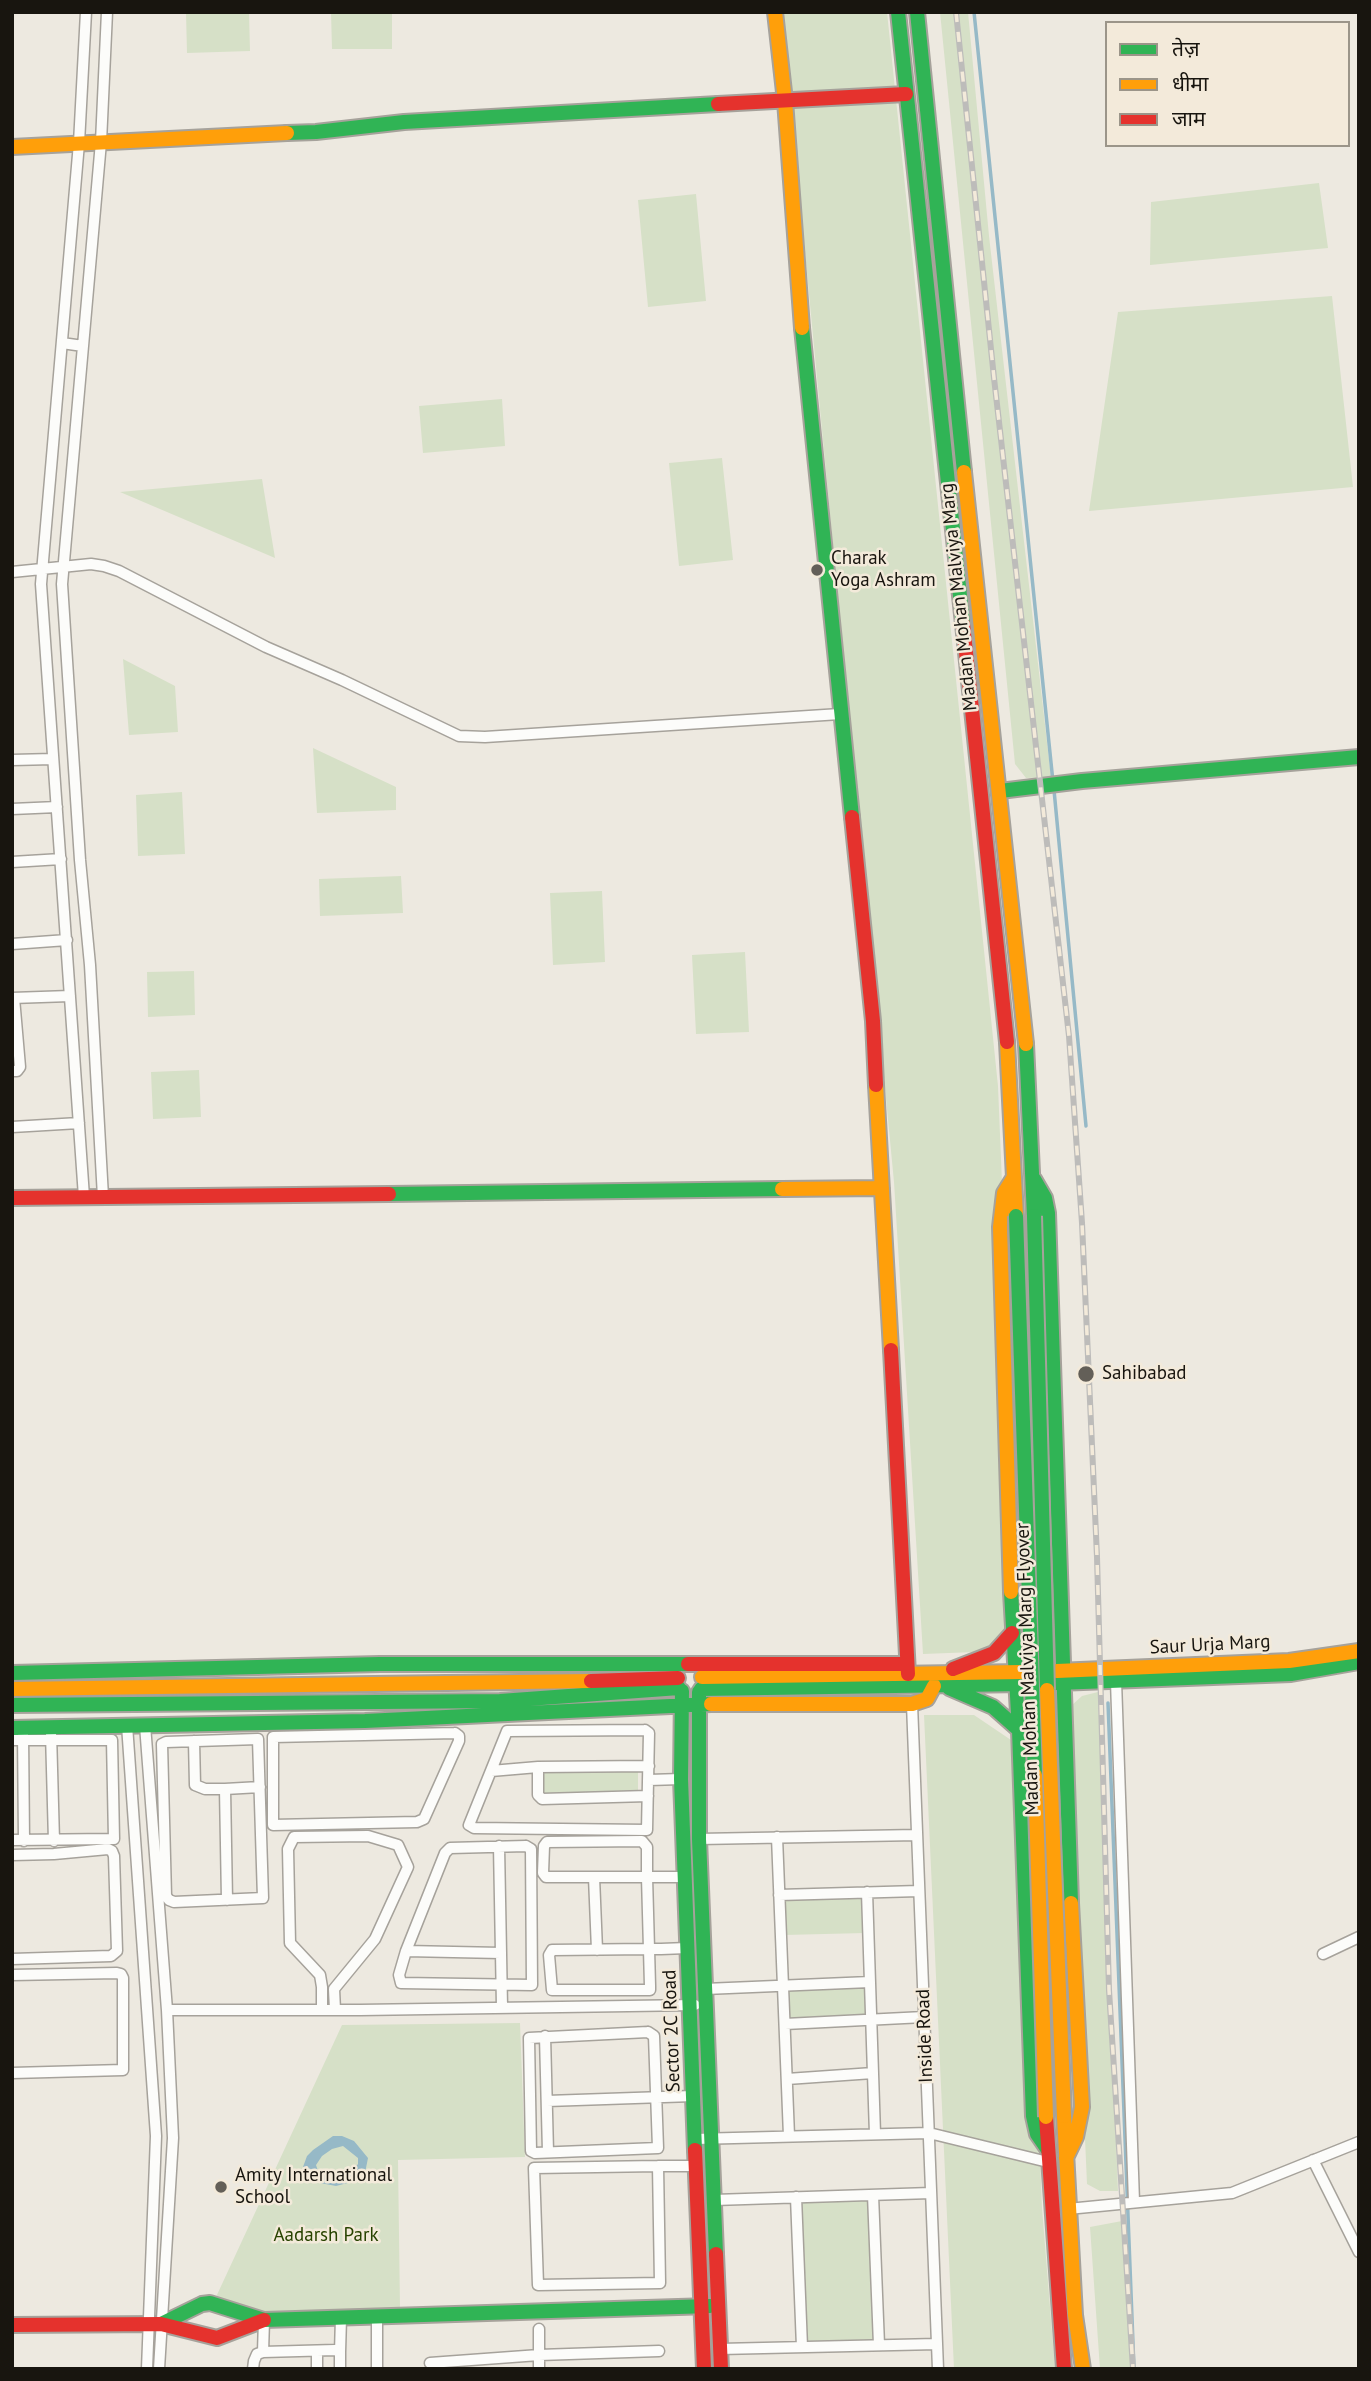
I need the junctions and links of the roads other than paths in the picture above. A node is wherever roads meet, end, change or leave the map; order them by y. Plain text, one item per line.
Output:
1 (86, 12) edge
2 (107, 12) edge
3 (775, 12) edge
4 (898, 12) edge
5 (917, 12) edge
6 (906, 94) junction
7 (785, 101) junction
8 (101, 142) junction
9 (79, 143) junction
10 (12, 147) edge
11 (62, 343) junction
12 (83, 346) junction
13 (64, 567) junction
14 (43, 569) junction
15 (12, 572) edge
16 (840, 714) junction
17 (1359, 757) edge
18 (54, 759) junction
19 (12, 760) edge
20 (1000, 792) junction
21 (57, 807) junction
22 (12, 809) edge
23 (61, 859) junction
24 (12, 862) edge
25 (66, 940) junction
26 (12, 944) edge
27 (70, 996) junction
28 (13, 998) edge
29 (12, 1071) edge
30 (79, 1123) junction
31 (12, 1127) edge
32 (1014, 1176) junction
33 (1033, 1178) junction
34 (882, 1188) junction
35 (84, 1197) junction
36 (103, 1197) junction
37 (12, 1198) edge
38 (1012, 1633) junction
39 (1359, 1651) edge
40 (1359, 1662) edge
41 (631, 1664) junction
42 (908, 1669) junction
43 (12, 1673) edge
44 (1063, 1677) junction
45 (1015, 1678) junction
46 (652, 1679) junction
47 (1116, 1681) junction
48 (940, 1682) junction
49 (12, 1689) edge
50 (700, 1690) junction
51 (741, 1690) junction
52 (680, 1691) junction
53 (912, 1704) junction
54 (12, 1705) edge
55 (716, 1705) junction
56 (251, 1723) junction
57 (699, 1723) junction
58 (127, 1725) junction
59 (145, 1725) junction
60 (366, 1728) junction
61 (1019, 1730) junction
62 (18, 1734) edge
63 (51, 1734) junction
64 (252, 1738) junction
65 (194, 1741) junction
66 (649, 1766) junction
67 (538, 1767) junction
68 (491, 1771) junction
69 (681, 1779) junction
70 (649, 1780) junction
71 (260, 1787) junction
72 (225, 1789) junction
73 (648, 1796) junction
74 (917, 1835) junction
75 (777, 1837) junction
76 (699, 1839) junction
77 (12, 1840) edge
78 (24, 1841) junction
79 (54, 1841) junction
80 (499, 1846) junction
81 (12, 1855) edge
82 (594, 1877) junction
83 (647, 1877) junction
84 (685, 1877) junction
85 (919, 1891) junction
86 (867, 1892) junction
87 (779, 1895) junction
88 (227, 1900) junction
89 (1359, 1937) edge
90 (687, 1948) junction
91 (649, 1949) junction
92 (597, 1950) junction
93 (407, 1951) junction
94 (501, 1953) junction
95 (1323, 1954) dead end
96 (12, 1959) edge
97 (12, 1975) edge
98 (870, 1982) junction
99 (502, 1986) junction
100 (783, 1986) junction
101 (705, 1989) junction
102 (706, 2004) junction
103 (690, 2005) junction
104 (502, 2007) junction
105 (167, 2010) junction
106 (322, 2010) junction
107 (335, 2010) junction
108 (924, 2017) junction
109 (872, 2020) junction
110 (785, 2024) junction
111 (545, 2036) junction
112 (12, 2073) edge
113 (873, 2073) junction
114 (787, 2078) junction
115 (694, 2096) junction
116 (656, 2097) junction
117 (547, 2101) junction
118 (929, 2133) junction
119 (875, 2134) junction
120 (789, 2136) junction
121 (711, 2138) junction
122 (695, 2139) junction
123 (1359, 2142) edge
124 (548, 2152) junction
125 (1048, 2156) junction
126 (1066, 2158) junction
127 (1313, 2160) junction
128 (658, 2166) junction
129 (696, 2166) junction
130 (931, 2193) junction
131 (873, 2195) junction
132 (796, 2197) junction
133 (714, 2200) junction
134 (1133, 2202) junction
135 (1068, 2209) junction
136 (1359, 2252) edge
137 (702, 2306) junction
138 (718, 2306) junction
139 (377, 2317) junction
140 (341, 2318) junction
141 (264, 2320) junction
142 (155, 2324) junction
143 (12, 2325) edge
144 (539, 2329) dead end
145 (937, 2344) junction
146 (879, 2346) junction
147 (803, 2347) junction
148 (720, 2349) junction
149 (317, 2351) junction
150 (659, 2351) dead end
151 (263, 2352) junction
152 (340, 2352) junction
153 (539, 2356) junction
154 (430, 2363) dead end
155 (1060, 2366) edge
156 (147, 2369) edge
157 (159, 2369) edge
158 (253, 2369) edge
159 (317, 2369) edge
160 (340, 2369) edge
161 (377, 2369) edge
162 (539, 2369) edge
163 (704, 2369) edge
164 (721, 2369) edge
165 (938, 2369) edge
166 (1083, 2369) edge

1 - 9 street
2 - 8 street
3 - 7 main road
4 - 6 main road, Madan Mohan Malviya Marg
5 - 20 main road, Madan Mohan Malviya Marg
6 - 7 main road
6 - 32 main road, Madan Mohan Malviya Marg
7 - 8 main road
7 - 16 main road
8 - 9 main road
8 - 12 street
9 - 10 main road
9 - 11 street
11 - 12 street
11 - 14 street
12 - 13 street
13 - 14 street
13 - 16 street
13 - 36 street
14 - 15 street
14 - 18 street
16 - 34 main road
17 - 20 main road
18 - 19 street
18 - 21 street
20 - 33 main road, Madan Mohan Malviya Marg
21 - 22 street
21 - 23 street
23 - 24 street
23 - 25 street
25 - 26 street
25 - 27 street
27 - 28 street
27 - 30 street
28 - 29 street
30 - 31 street
30 - 35 street
32 - 38 main road
32 - 125 main road, Madan Mohan Malviya Marg Flyover, bridge
33 - 44 main road
33 - 126 main road, Madan Mohan Malviya Marg Flyover, bridge
34 - 36 main road
34 - 42 main road
35 - 36 main road
35 - 37 main road
38 - 45 main road
38 - 48 main road
39 - 44 main road, Saur Urja Marg
40 - 47 main road, Saur Urja Marg
41 - 42 main road
41 - 43 main road
41 - 46 main road
42 - 48 main road
42 - 50 main road
44 - 45 main road
44 - 47 main road, Saur Urja Marg
44 - 126 main road
45 - 48 main road
45 - 61 main road
46 - 49 main road
46 - 52 main road
47 - 134 street
48 - 51 main road
48 - 53 main road
48 - 61 main road
50 - 51 main road
50 - 52 main road
50 - 52 main road
50 - 55 main road
50 - 57 main road, Sector 2C Road
51 - 55 main road
52 - 54 main road
52 - 60 main road
52 - 69 main road, Sector 2C Road
53 - 55 main road
53 - 74 street, Inside Road
55 - 57 main road
56 - 59 main road
56 - 60 main road
56 - 64 street
57 - 76 main road, Sector 2C Road
58 - 59 main road
58 - 63 main road
58 - 142 street
59 - 105 street
60 - 60 street
61 - 125 main road
62 - 63 main road
62 - 78 street
63 - 79 street
63 - 79 street
64 - 65 street
64 - 71 street
65 - 72 street
65 - 88 street
66 - 67 street
66 - 68 street
66 - 70 street
67 - 68 street
67 - 73 street
68 - 73 street
69 - 70 street
69 - 84 main road, Sector 2C Road
70 - 73 street
71 - 72 street
71 - 88 street
72 - 88 street
74 - 75 street
74 - 85 street, Inside Road
75 - 76 street
75 - 87 street
76 - 101 main road, Sector 2C Road
77 - 78 street
78 - 79 street
80 - 93 street
80 - 94 street
80 - 99 street
81 - 96 street
82 - 83 street
82 - 83 street
82 - 92 street
83 - 84 street
83 - 91 street
84 - 90 main road, Sector 2C Road
85 - 86 street
85 - 108 street, Inside Road
86 - 87 street
86 - 98 street
87 - 100 street
89 - 95 street
90 - 91 street
90 - 103 main road, Sector 2C Road
91 - 92 street
91 - 92 street
93 - 94 street
93 - 99 street
94 - 99 street
97 - 112 street
98 - 100 street
98 - 109 street
99 - 104 street
100 - 101 street
100 - 110 street
101 - 102 main road, Sector 2C Road
102 - 103 street
102 - 121 main road, Sector 2C Road
103 - 104 street
103 - 115 main road, Sector 2C Road
104 - 107 street
105 - 106 street
105 - 142 street
106 - 107 street
106 - 107 street
108 - 109 street
108 - 118 street, Inside Road
109 - 110 street
109 - 113 street
110 - 114 street
111 - 116 street
111 - 117 street
111 - 124 street
113 - 114 street
113 - 119 street
114 - 120 street
115 - 116 street
115 - 122 main road, Sector 2C Road
116 - 117 street
116 - 124 street
117 - 124 street
118 - 119 street
118 - 125 street
118 - 130 street, Inside Road
119 - 120 street
120 - 121 street
121 - 122 street
121 - 133 main road, Sector 2C Road
122 - 129 main road, Sector 2C Road
123 - 127 street
125 - 155 main road
126 - 135 main road
127 - 134 street
127 - 136 street
128 - 128 street
128 - 129 street
129 - 137 main road, Sector 2C Road
130 - 131 street
130 - 145 street, Inside Road
131 - 132 street
131 - 146 street
132 - 133 street
132 - 147 street
133 - 138 main road, Sector 2C Road
134 - 135 street
135 - 166 main road
137 - 138 main road
137 - 139 main road
137 - 163 main road, Sector 2C Road
138 - 148 main road, Sector 2C Road
139 - 140 main road
139 - 161 street
140 - 141 main road
140 - 152 street
141 - 142 main road
141 - 142 main road
141 - 151 street
142 - 143 main road
142 - 156 street
142 - 157 street
144 - 153 street
145 - 146 street
145 - 165 street, Inside Road
146 - 147 street
147 - 148 street
148 - 164 main road, Sector 2C Road
149 - 151 street
149 - 152 street
149 - 159 street
150 - 153 street
151 - 158 street
152 - 160 street
153 - 154 street
153 - 162 street

